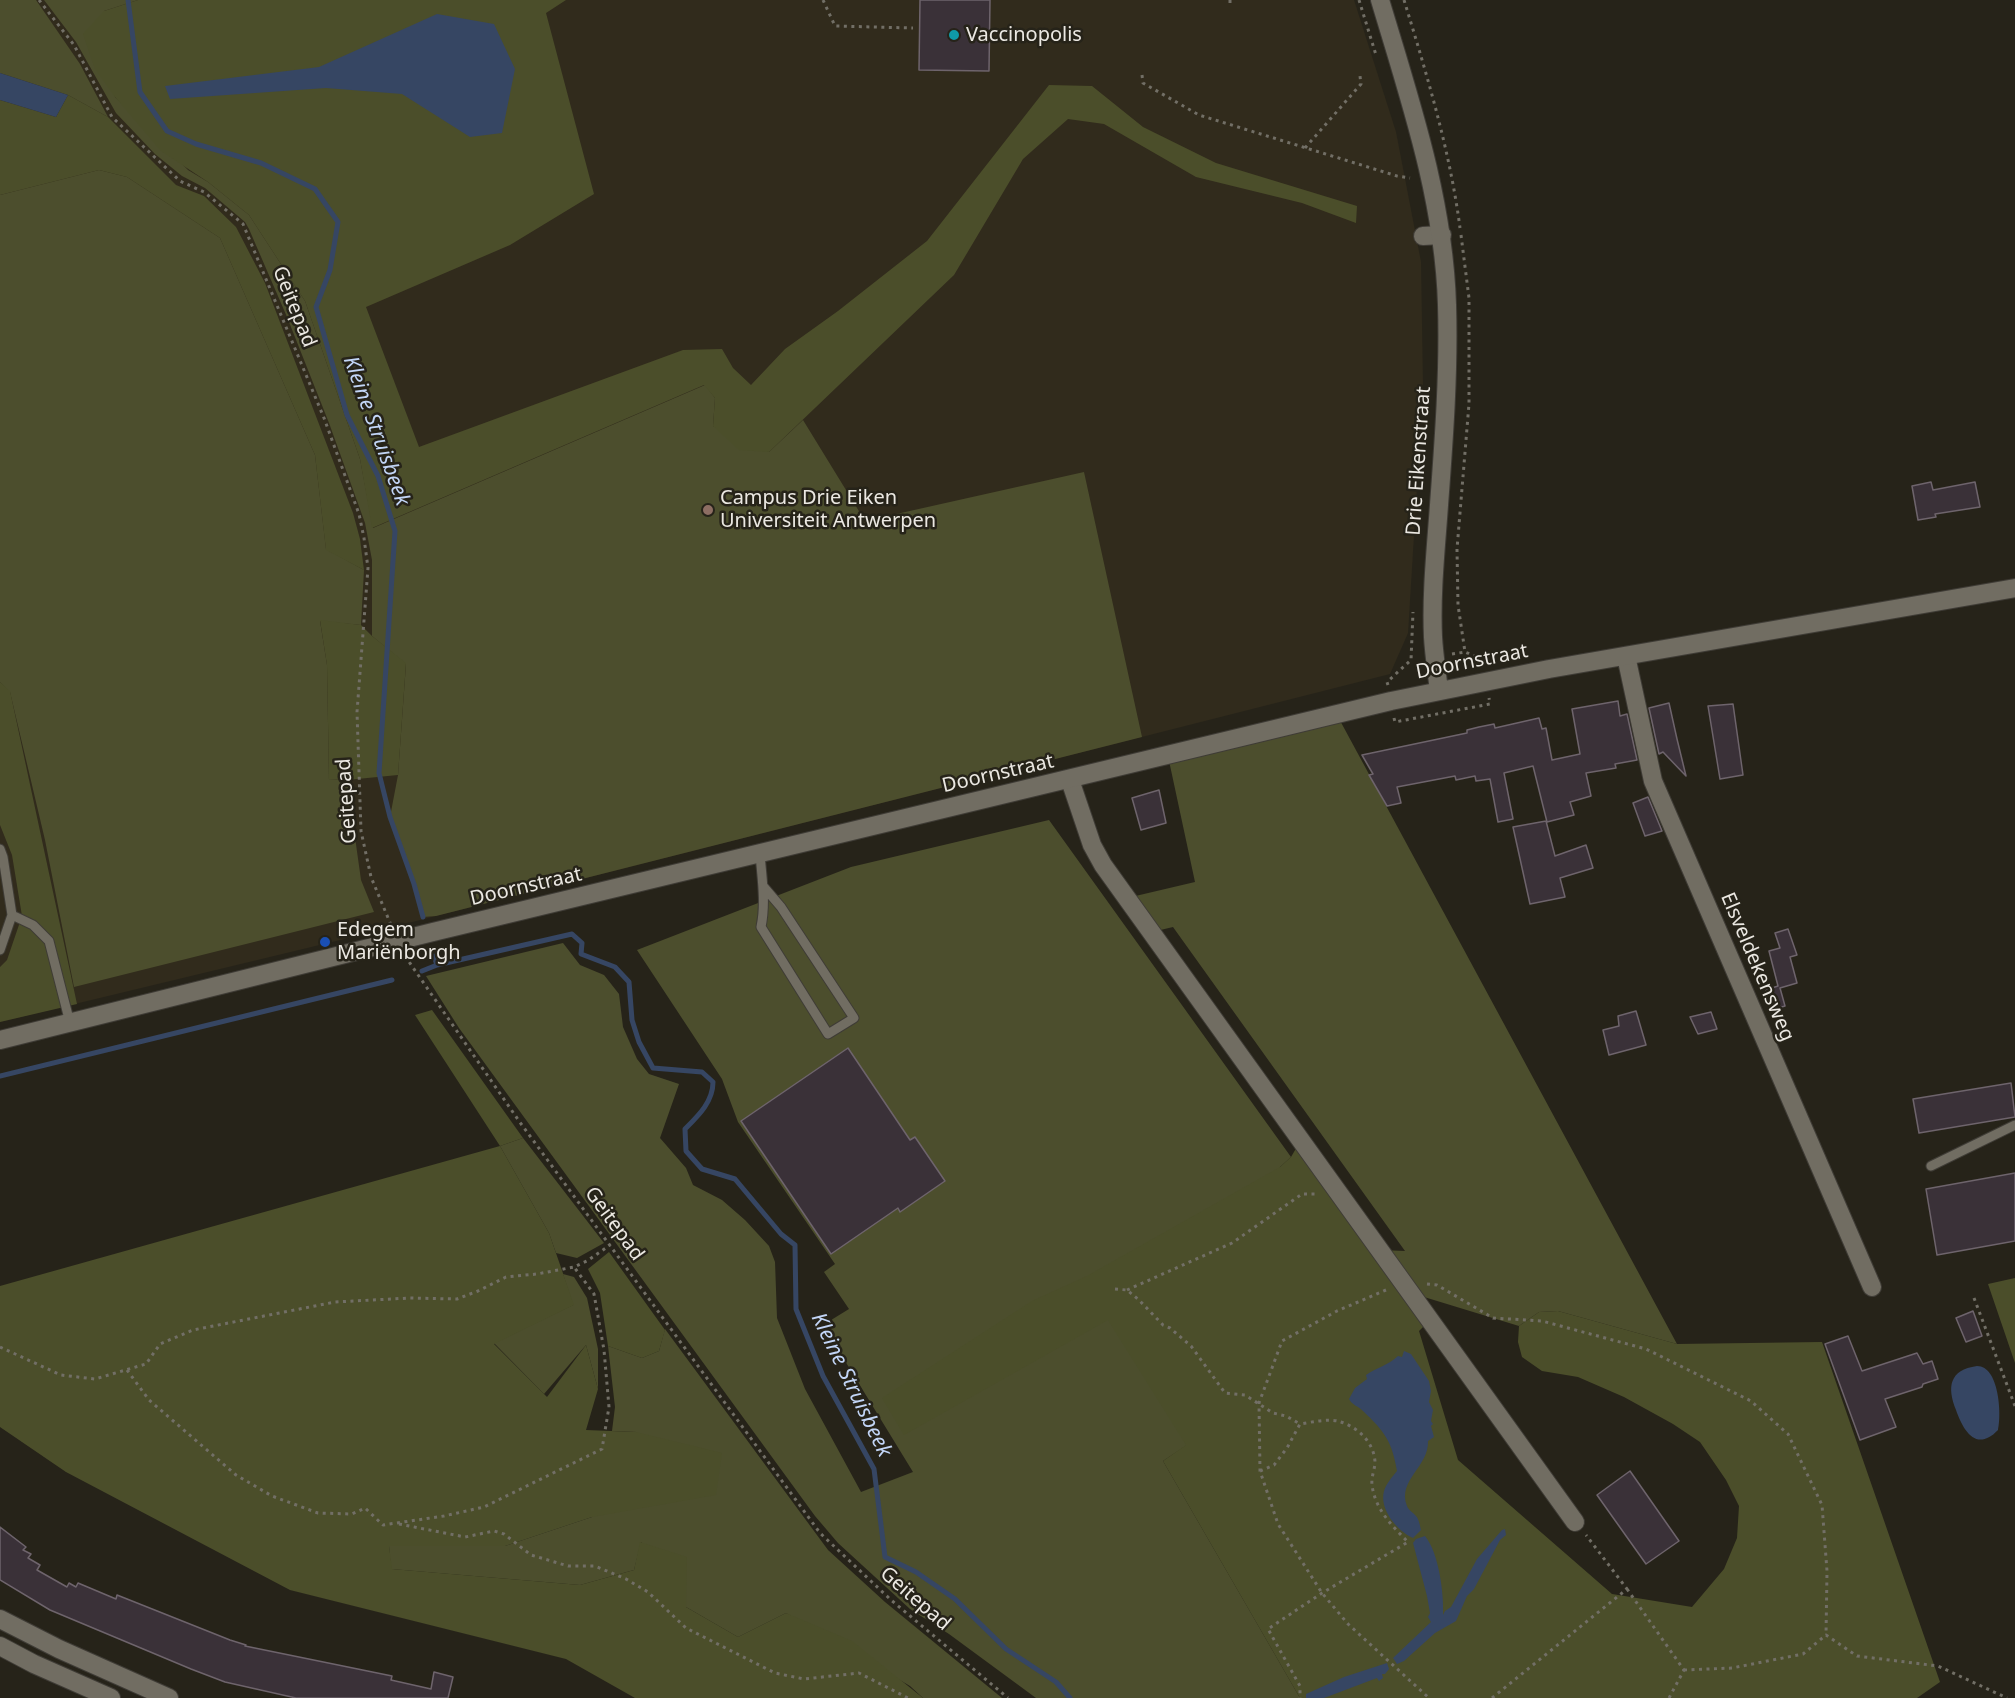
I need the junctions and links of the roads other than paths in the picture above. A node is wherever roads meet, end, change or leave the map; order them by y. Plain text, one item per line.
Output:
1 (1380, 0) edge
2 (1442, 235) junction
3 (1423, 236) dead end
4 (2015, 588) edge
5 (1626, 656) junction
6 (1439, 691) junction
7 (1070, 780) junction
8 (0, 849) edge
9 (760, 854) junction
10 (762, 886) junction
11 (12, 915) junction
12 (0, 950) edge
13 (70, 1023) junction
14 (0, 1040) edge
15 (2015, 1125) edge
16 (1931, 1166) dead end
17 (1872, 1287) dead end
18 (1575, 1522) road end
19 (0, 1619) edge
20 (0, 1646) edge
21 (111, 1698) edge
22 (170, 1698) edge

1 - 2 street, Drie Eikenstraat
2 - 3 street
2 - 6 street, Drie Eikenstraat
4 - 5 street, Doornstraat
5 - 6 street, Doornstraat
5 - 17 street, Elsveldekensweg
6 - 7 street, Doornstraat
7 - 9 street, Doornstraat
7 - 18 street
8 - 11 lane
9 - 10 lane
9 - 13 street, Doornstraat
10 - 10 lane
11 - 12 lane
11 - 13 lane
13 - 14 street, Doornstraat
15 - 16 lane
19 - 22 street
20 - 21 street

